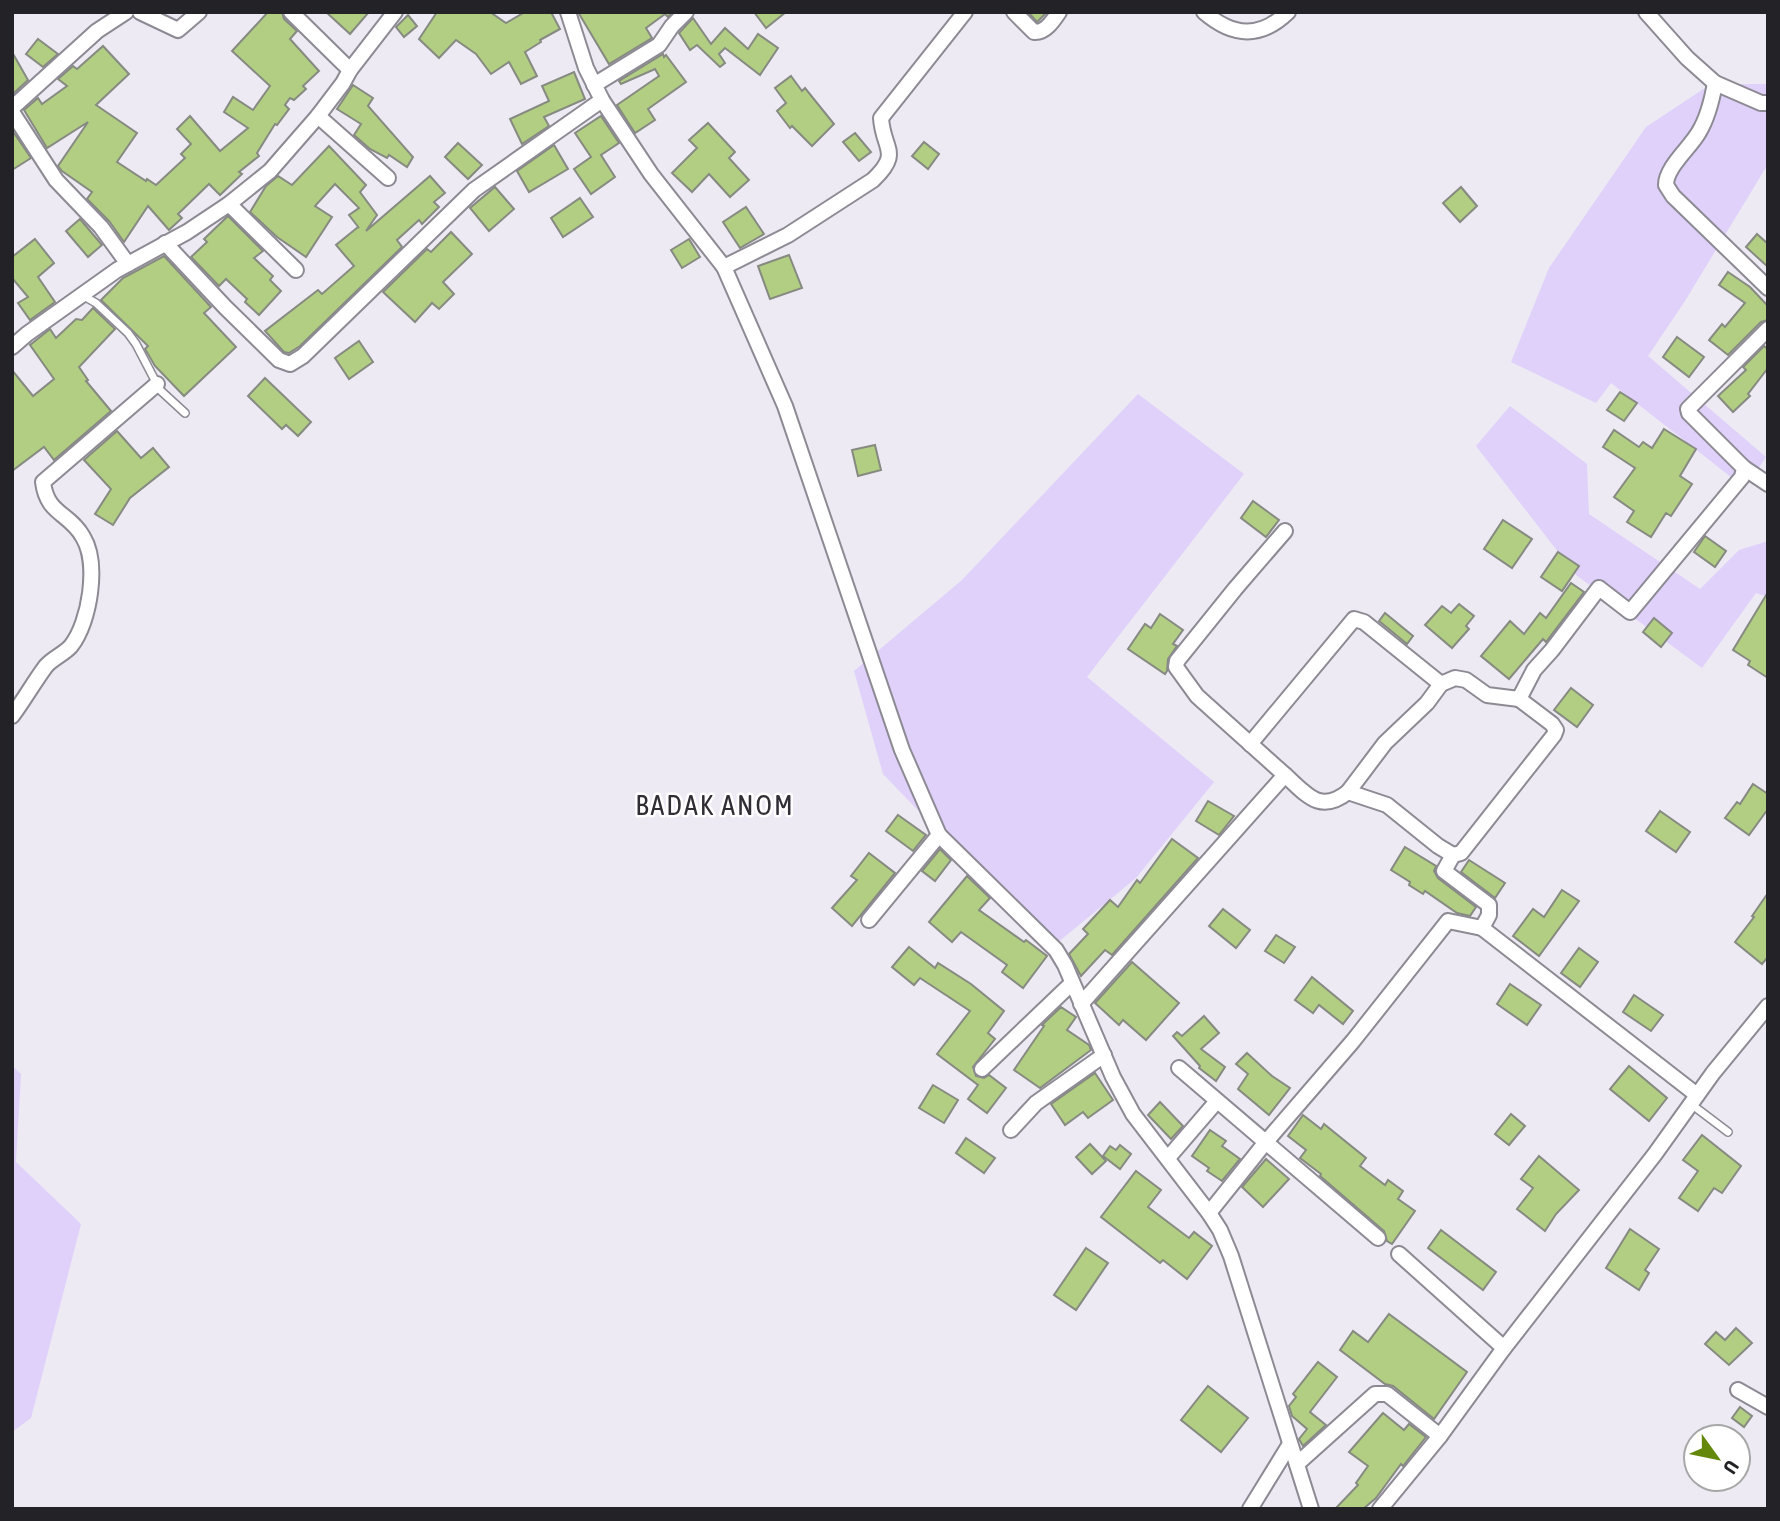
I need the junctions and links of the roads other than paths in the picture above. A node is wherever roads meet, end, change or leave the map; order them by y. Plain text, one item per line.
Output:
1 (126, 12) edge
2 (140, 12) edge
3 (199, 12) edge
4 (291, 12) edge
5 (395, 12) edge
6 (686, 12) edge
7 (965, 12) edge
8 (1014, 12) edge
9 (1059, 12) edge
10 (1204, 12) edge
11 (1288, 12) edge
12 (1646, 12) edge
13 (573, 14) edge
14 (350, 70) junction
15 (1715, 83) junction
16 (594, 85) junction
17 (602, 100) junction
18 (1768, 103) edge
19 (12, 110) edge
20 (318, 116) junction
21 (388, 178) dead end
22 (229, 204) junction
23 (165, 243) junction
24 (128, 264) junction
25 (724, 267) junction
26 (296, 270) dead end
27 (1768, 288) edge
28 (81, 295) junction
29 (1768, 329) edge
30 (12, 347) edge
31 (157, 384) junction
32 (184, 413) dead end
33 (1744, 468) junction
34 (1768, 484) edge
35 (1285, 531) dead end
36 (1441, 684) junction
37 (1519, 699) junction
38 (12, 716) edge
39 (1250, 744) junction
40 (1285, 775) junction
41 (1348, 792) junction
42 (939, 835) junction
43 (1453, 855) junction
44 (869, 920) dead end
45 (1482, 928) junction
46 (1071, 984) junction
47 (1081, 1004) junction
48 (1768, 1006) edge
49 (1104, 1055) junction
50 (1179, 1068) dead end
51 (982, 1069) dead end
52 (1694, 1100) junction
53 (1217, 1101) junction
54 (1011, 1130) dead end
55 (1728, 1132) dead end
56 (1265, 1143) junction
57 (1168, 1158) junction
58 (1209, 1213) junction
59 (1378, 1238) dead end
60 (1399, 1254) dead end
61 (1504, 1348) junction
62 (1738, 1390) dead end
63 (1768, 1407) edge
64 (1440, 1436) junction
65 (1290, 1444) junction
66 (1297, 1464) junction
67 (1250, 1509) edge
68 (1311, 1509) edge
69 (1380, 1509) edge

1 - 19 street
2 - 3 street
4 - 14 street
5 - 14 street
6 - 16 street
7 - 25 street
8 - 9 street
10 - 11 street
12 - 15 street
13 - 16 street
14 - 20 street
15 - 18 street
15 - 27 street
16 - 17 street
17 - 23 street
17 - 25 street
19 - 24 street
20 - 21 street
20 - 22 street
22 - 23 street
22 - 26 street
23 - 24 street
24 - 28 street
25 - 42 street
28 - 30 street
28 - 31 lane
29 - 33 street
31 - 32 lane
31 - 38 street
33 - 34 street
33 - 37 street
35 - 39 street
36 - 37 street
36 - 39 street
36 - 41 street
37 - 43 street
39 - 40 street
40 - 41 street
40 - 47 street
41 - 43 street
42 - 44 street
42 - 46 street
43 - 45 street
45 - 52 street
45 - 56 street
46 - 47 street
46 - 51 street
47 - 49 street
48 - 52 street
49 - 54 street
49 - 57 street
50 - 53 street
52 - 55 lane
52 - 61 street
53 - 56 street
53 - 57 street
56 - 58 street
56 - 59 street
57 - 58 street
58 - 65 street
60 - 61 street
61 - 64 street
62 - 63 street
64 - 66 street
64 - 69 street
65 - 66 street
65 - 67 street
66 - 68 street

